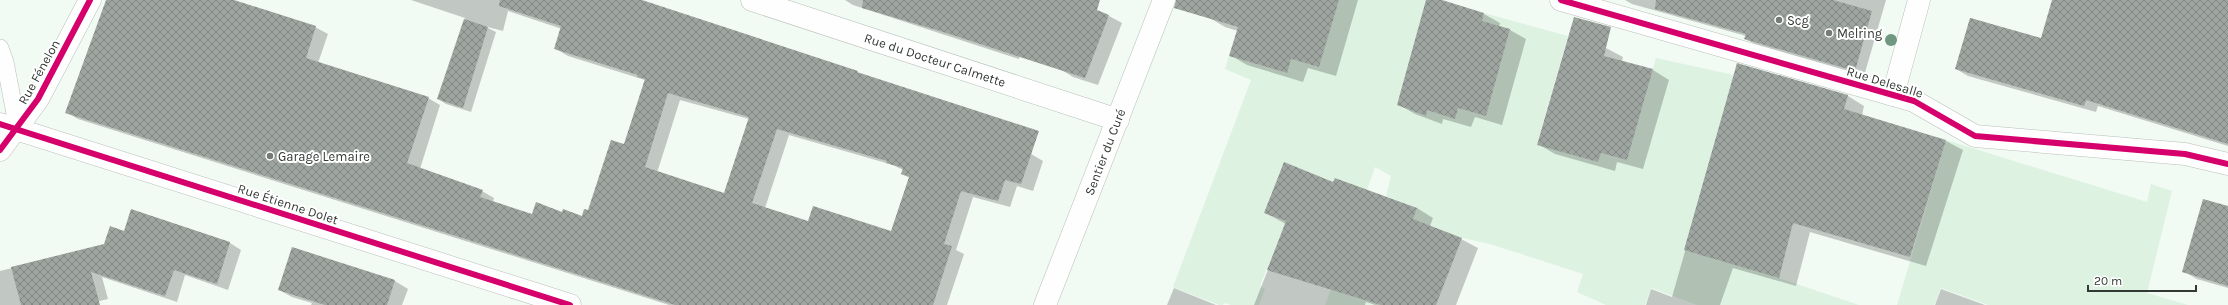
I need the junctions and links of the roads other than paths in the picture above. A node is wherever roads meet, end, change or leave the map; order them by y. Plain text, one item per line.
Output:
1 (90, 0) edge
2 (752, 0) edge
3 (1164, 0) edge
4 (1561, 0) edge
5 (1919, 0) edge
6 (0, 48) edge
7 (1893, 95) junction
8 (1118, 120) junction
9 (9, 126) edge
10 (0, 150) edge
11 (2228, 164) edge
12 (548, 302) edge
13 (570, 305) edge
14 (1045, 305) edge

1 - 9 street, Rue Fénelon
2 - 8 street, Rue du Docteur Calmette
3 - 8 street, Sentier du Curé
4 - 7 street, Rue Delesalle
5 - 7 street
6 - 9 lane
7 - 11 street, Rue Delesalle
8 - 14 street, Sentier du Curé
9 - 10 street, Rue Fénelon
9 - 12 street, Rue Étienne Dolet
12 - 13 street, Rue Étienne Dolet

